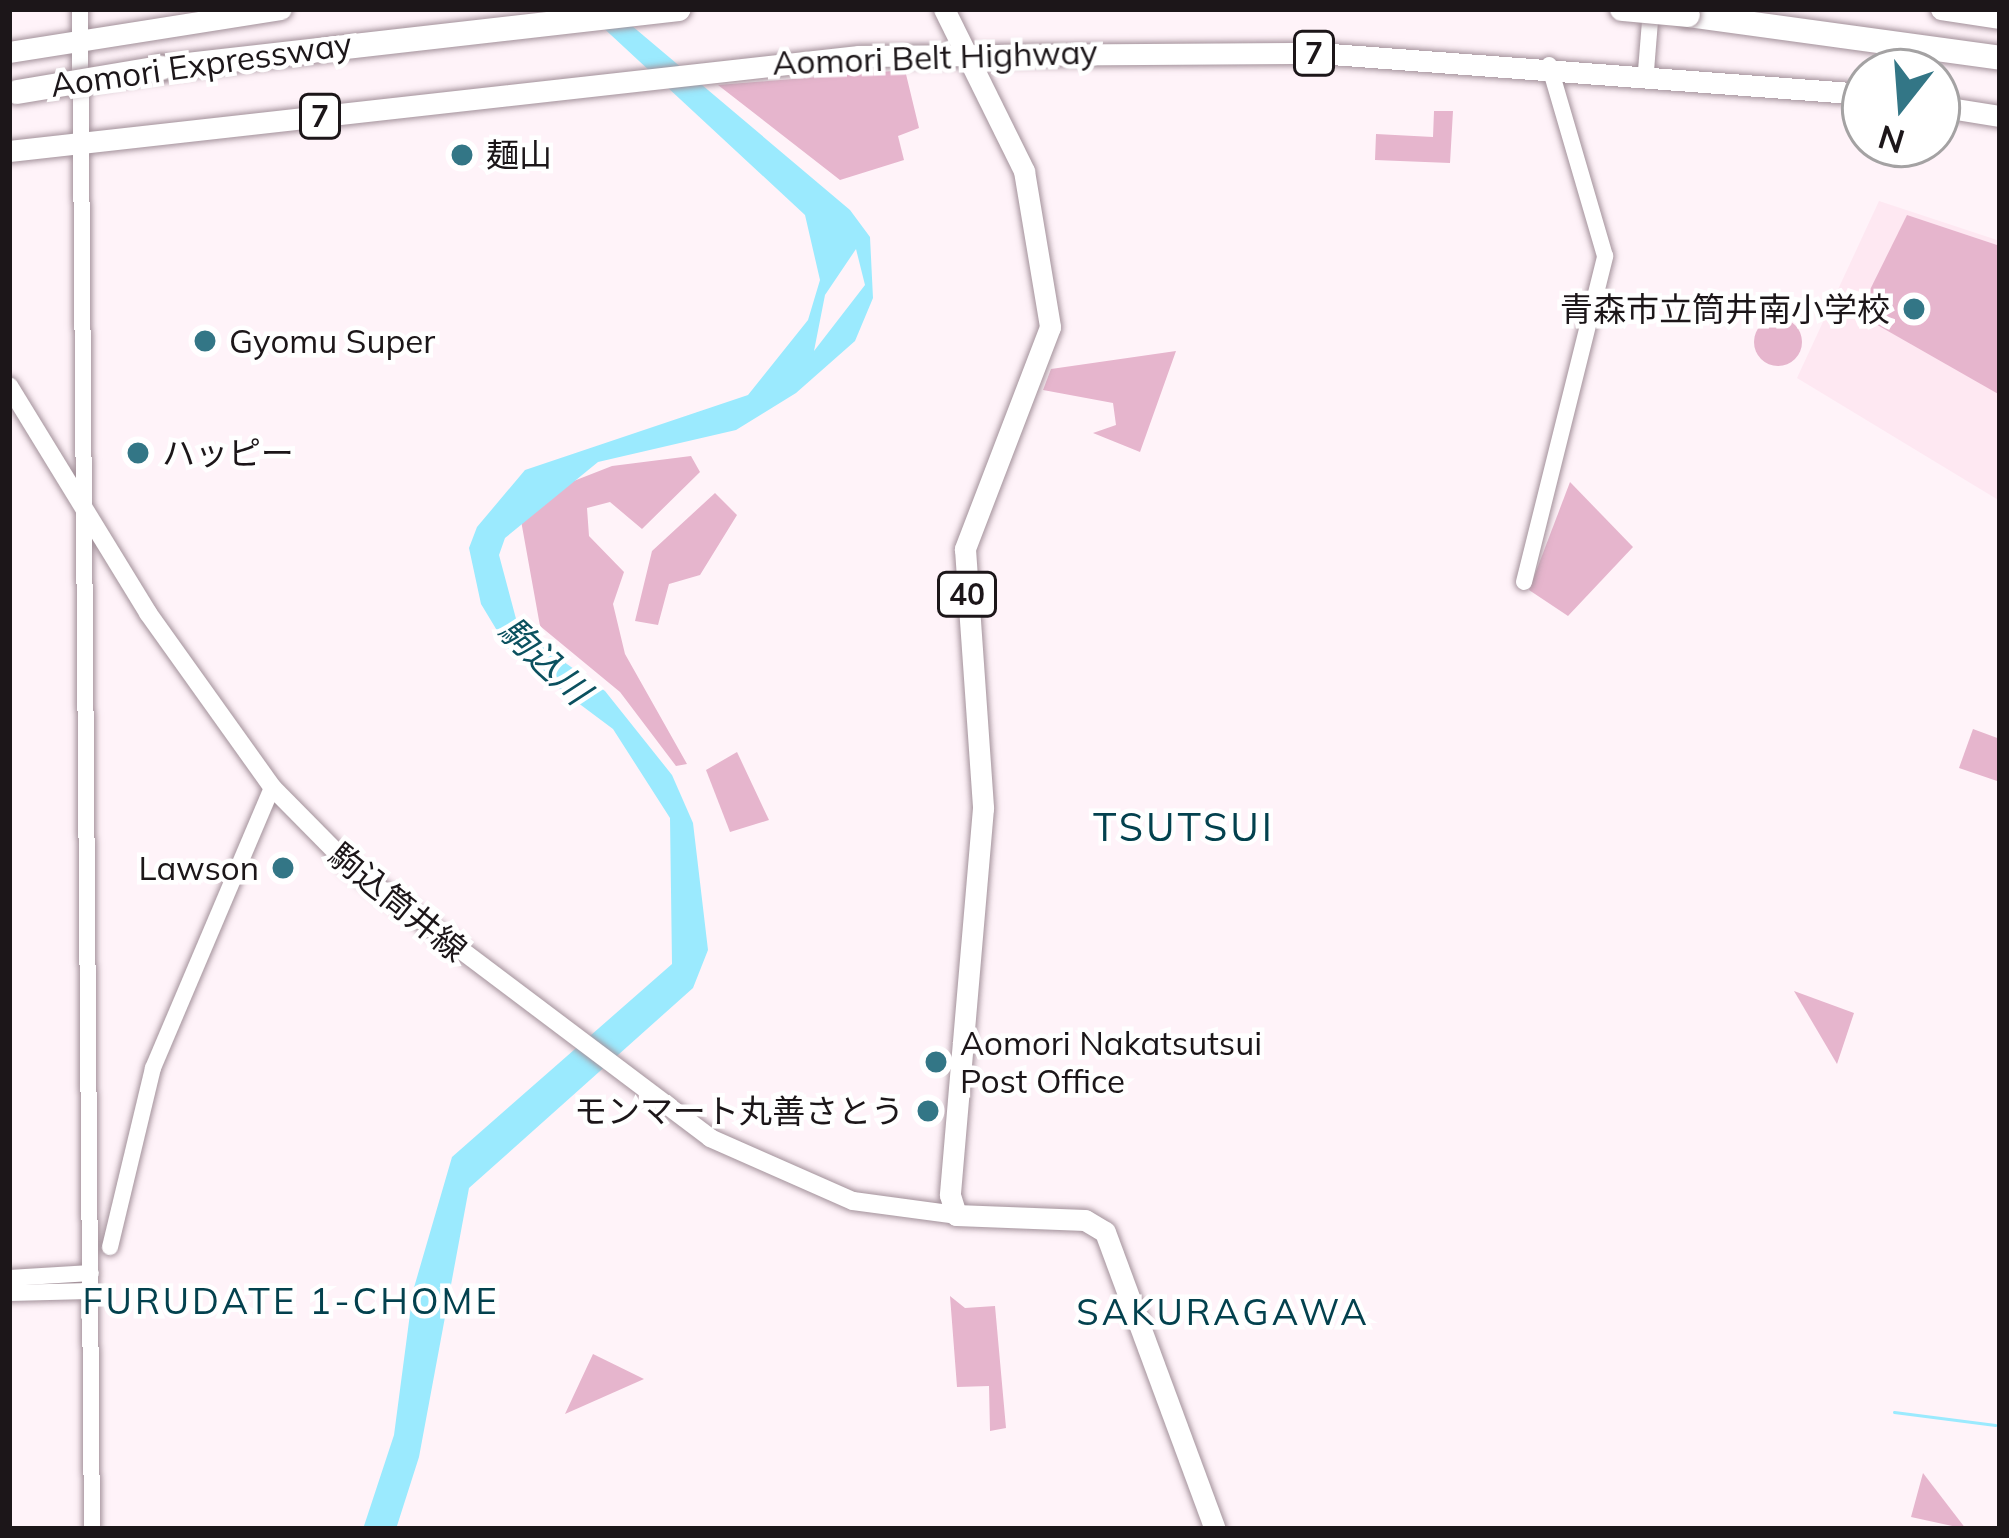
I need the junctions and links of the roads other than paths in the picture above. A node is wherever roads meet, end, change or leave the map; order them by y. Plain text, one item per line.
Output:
1 (80, 9) edge
2 (281, 9) edge
3 (679, 9) edge
4 (944, 9) edge
5 (1622, 9) edge
6 (1651, 9) edge
7 (1941, 9) edge
8 (2000, 18) edge
9 (80, 38) junction
10 (9, 52) edge
11 (965, 54) junction
12 (2000, 58) edge
13 (1549, 64) junction
14 (1646, 71) junction
15 (1841, 91) edge
16 (13, 92) edge
17 (1961, 110) edge
18 (2000, 116) edge
19 (80, 140) junction
20 (9, 151) edge
21 (9, 386) edge
22 (89, 510) junction
23 (1523, 582) dead end
24 (272, 787) junction
25 (956, 1215) junction
26 (110, 1247) dead end
27 (9, 1278) edge
28 (91, 1282) junction
29 (9, 1293) edge
30 (92, 1529) edge
31 (1216, 1529) edge

1 - 9 street
2 - 9 main road
3 - 16 highway, Aomori Expressway, bridge
4 - 11 main road, 40
5 - 12 highway, bridge
6 - 14 street
7 - 8 main road
9 - 10 main road
9 - 19 street
11 - 13 main road, Aomori Belt Highway / 7
11 - 19 main road, Aomori Belt Highway / 7
11 - 25 main road, 40
13 - 14 main road, Aomori Belt Highway / 7
13 - 23 street
14 - 15 main road, Aomori Belt Highway / 7
17 - 18 main road
19 - 20 main road, Aomori Belt Highway / 7
19 - 22 street
21 - 22 main road, 駒込筒井線
22 - 24 main road, 駒込筒井線
22 - 28 street
24 - 25 main road, 駒込筒井線
24 - 26 street
25 - 31 main road
27 - 28 street
28 - 29 street
28 - 30 street

